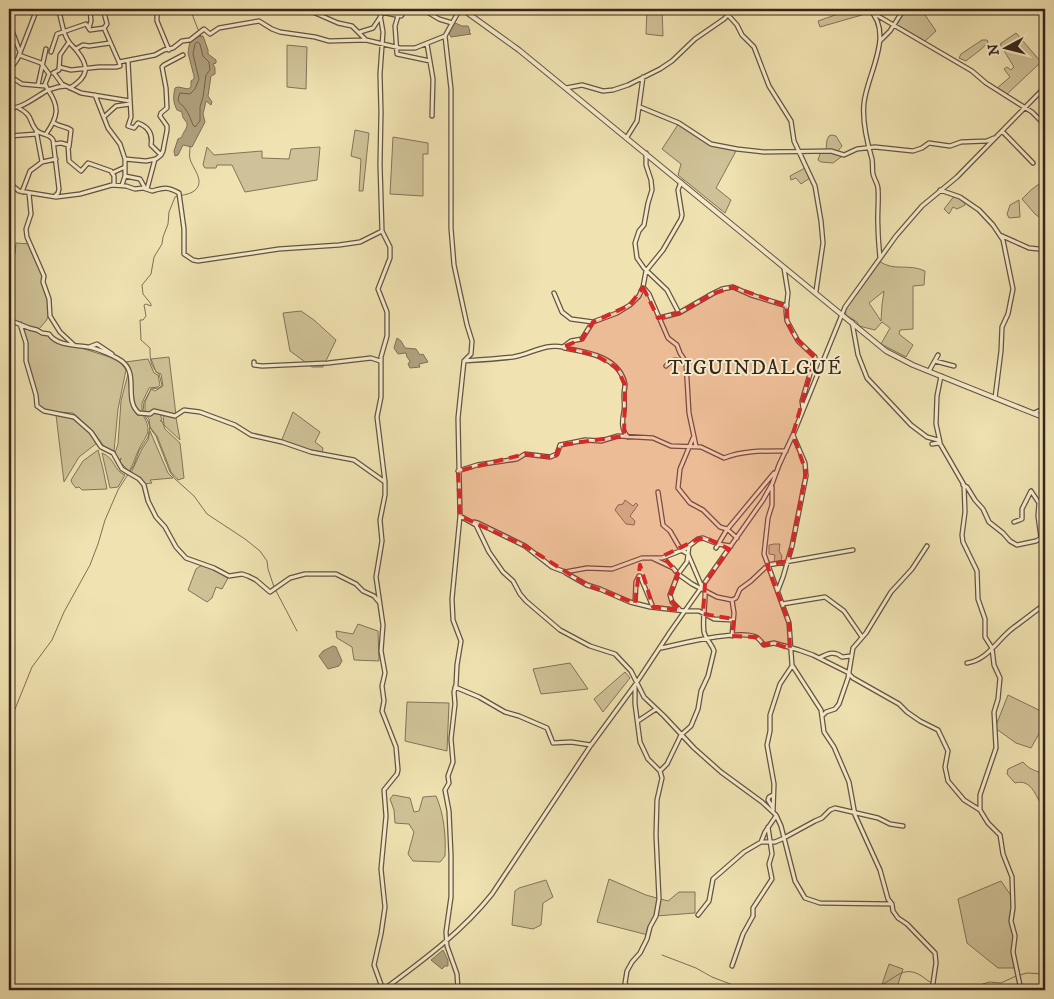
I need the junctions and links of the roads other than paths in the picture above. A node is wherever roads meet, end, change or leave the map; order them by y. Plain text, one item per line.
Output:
1 (12, 9) edge
2 (36, 9) edge
3 (58, 9) edge
4 (90, 9) edge
5 (103, 9) edge
6 (157, 9) edge
7 (306, 9) edge
8 (404, 9) edge
9 (422, 9) edge
10 (461, 9) edge
11 (725, 9) edge
12 (734, 9) edge
13 (869, 9) edge
14 (904, 9) edge
15 (380, 12) edge
16 (873, 12) junction
17 (10, 14) edge
18 (398, 16) junction
19 (728, 16) junction
20 (452, 23) junction
21 (9, 25) edge
22 (893, 25) junction
23 (89, 28) junction
24 (104, 28) junction
25 (65, 31) junction
26 (359, 32) junction
27 (445, 36) junction
28 (366, 40) junction
29 (69, 42) junction
30 (880, 42) junction
31 (110, 43) junction
32 (382, 44) junction
33 (426, 44) junction
34 (396, 48) junction
35 (46, 49) dead end
36 (76, 49) junction
37 (169, 50) junction
38 (51, 52) dead end
39 (20, 54) junction
40 (183, 56) dead end
41 (128, 61) junction
42 (430, 61) junction
43 (119, 62) junction
44 (43, 64) junction
45 (59, 67) junction
46 (86, 68) junction
47 (10, 69) edge
48 (54, 73) junction
49 (49, 74) junction
50 (11, 77) junction
51 (642, 78) junction
52 (38, 85) junction
53 (45, 86) junction
54 (68, 87) junction
55 (1045, 87) edge
56 (566, 88) junction
57 (48, 90) junction
58 (9, 92) edge
59 (95, 95) junction
60 (9, 98) edge
61 (130, 103) junction
62 (640, 107) junction
63 (10, 108) edge
64 (19, 108) junction
65 (1026, 108) junction
66 (9, 114) edge
67 (104, 116) junction
68 (432, 116) dead end
69 (54, 123) junction
70 (1045, 125) edge
71 (36, 129) junction
72 (1002, 131) junction
73 (37, 134) junction
74 (46, 134) junction
75 (9, 136) edge
76 (627, 137) junction
77 (997, 137) junction
78 (54, 144) junction
79 (869, 149) junction
80 (799, 152) junction
81 (68, 153) junction
82 (646, 153) junction
83 (161, 154) junction
84 (56, 159) junction
85 (124, 159) junction
86 (155, 159) junction
87 (42, 162) junction
88 (1034, 163) dead end
89 (125, 167) junction
90 (112, 172) junction
91 (125, 176) junction
92 (681, 182) junction
93 (9, 183) edge
94 (114, 185) junction
95 (122, 185) junction
96 (146, 189) junction
97 (939, 190) junction
98 (22, 192) junction
99 (29, 193) junction
100 (54, 196) junction
101 (382, 231) junction
102 (1000, 234) junction
103 (1045, 251) edge
104 (880, 258) junction
105 (784, 266) junction
106 (646, 271) junction
107 (643, 287) junction
108 (816, 291) junction
109 (554, 293) dead end
110 (787, 306) junction
111 (679, 313) junction
112 (842, 313) junction
113 (659, 318) junction
114 (9, 320) edge
115 (593, 322) junction
116 (852, 322) junction
117 (20, 324) junction
118 (74, 345) junction
119 (88, 347) junction
120 (563, 347) junction
121 (112, 354) dead end
122 (938, 355) dead end
123 (380, 361) junction
124 (464, 361) junction
125 (935, 361) junction
126 (254, 362) dead end
127 (686, 362) junction
128 (666, 366) dead end
129 (954, 366) dead end
130 (930, 372) junction
131 (941, 376) junction
132 (995, 398) junction
133 (1045, 408) edge
134 (803, 409) junction
135 (1033, 414) junction
136 (1045, 418) edge
137 (793, 435) junction
138 (628, 437) junction
139 (693, 437) junction
140 (932, 444) dead end
141 (939, 444) junction
142 (690, 446) junction
143 (696, 446) junction
144 (786, 451) junction
145 (777, 469) junction
146 (458, 471) junction
147 (385, 482) junction
148 (772, 484) junction
149 (964, 485) junction
150 (658, 492) dead end
151 (460, 516) junction
152 (473, 522) junction
153 (1014, 522) dead end
154 (728, 529) junction
155 (736, 538) junction
156 (690, 545) junction
157 (717, 546) junction
158 (731, 546) junction
159 (927, 546) dead end
160 (681, 550) junction
161 (853, 550) dead end
162 (688, 554) junction
163 (653, 559) junction
164 (788, 561) junction
165 (768, 565) junction
166 (565, 572) junction
167 (678, 574) junction
168 (703, 589) junction
169 (777, 590) junction
170 (732, 600) junction
171 (380, 602) junction
172 (635, 603) junction
173 (782, 604) junction
174 (1045, 605) edge
175 (653, 607) junction
176 (680, 610) junction
177 (685, 611) junction
178 (703, 614) junction
179 (733, 620) junction
180 (732, 636) junction
181 (862, 637) junction
182 (706, 638) junction
183 (660, 648) junction
184 (992, 648) junction
185 (790, 649) junction
186 (852, 656) junction
187 (819, 658) junction
188 (967, 663) dead end
189 (792, 665) junction
190 (849, 673) junction
191 (636, 684) junction
192 (455, 687) junction
193 (656, 709) junction
194 (823, 715) junction
195 (638, 720) junction
196 (681, 735) junction
197 (590, 746) junction
198 (660, 771) junction
199 (980, 810) junction
200 (774, 812) junction
201 (854, 812) junction
202 (904, 826) dead end
203 (768, 827) junction
204 (784, 837) junction
205 (761, 842) junction
206 (771, 842) junction
207 (892, 904) junction
208 (698, 915) dead end
209 (447, 941) junction
210 (732, 966) dead end
211 (383, 990) edge
212 (458, 990) edge
213 (629, 990) edge
214 (932, 990) edge
215 (1021, 990) edge

1 - 17 street
2 - 39 street
3 - 25 street
4 - 23 street
5 - 24 street
6 - 37 street
7 - 26 street
8 - 18 street
9 - 20 street
10 - 20 street
10 - 56 street
11 - 19 street
12 - 19 street
13 - 16 street
14 - 22 street
15 - 18 street
15 - 26 street
15 - 32 street
16 - 22 street
16 - 30 street
17 - 21 street
18 - 34 street
19 - 51 street
19 - 80 street
20 - 27 street
21 - 39 street
22 - 30 street
22 - 65 street
23 - 24 street
23 - 25 street
24 - 31 street
25 - 29 street
25 - 38 street
26 - 28 street
27 - 33 street
27 - 124 street
28 - 32 street
28 - 37 street
29 - 36 street
29 - 45 street
30 - 79 street
31 - 36 street
31 - 43 street
32 - 34 street
32 - 101 street
33 - 34 street
33 - 42 street
34 - 42 street
35 - 44 street
36 - 46 street
37 - 41 street
39 - 44 street
39 - 47 street
40 - 83 street
41 - 43 street
41 - 61 street
42 - 68 street
43 - 46 street
44 - 49 street
44 - 52 street
45 - 46 street
45 - 48 street
46 - 54 street
47 - 50 street
48 - 49 street
48 - 54 street
49 - 53 street
50 - 52 street
50 - 58 street
51 - 56 street
51 - 62 street
52 - 53 street
53 - 57 street
54 - 57 street
54 - 59 street
55 - 65 street
56 - 76 street
57 - 64 street
57 - 69 street
59 - 61 street
59 - 67 street
60 - 63 street
61 - 67 street
61 - 83 street
62 - 76 street
62 - 80 street
63 - 64 street
63 - 66 street
64 - 71 street
65 - 70 street
65 - 72 street
67 - 85 street
69 - 74 street
69 - 81 street
71 - 73 street
71 - 74 street
72 - 77 street
72 - 88 street
73 - 75 street
73 - 87 street
74 - 78 street
76 - 82 street
77 - 79 street
77 - 97 street
78 - 81 street
78 - 84 street
79 - 80 street
79 - 104 street
80 - 108 street
81 - 90 street
82 - 92 street
82 - 106 street
83 - 86 street
84 - 87 street
84 - 100 street
85 - 86 street
85 - 89 street
86 - 96 street
87 - 98 street
89 - 90 street
89 - 91 street
90 - 94 street
91 - 95 street
91 - 96 street
92 - 105 street
92 - 106 street
93 - 98 street
94 - 95 street
94 - 100 street
95 - 96 street
96 - 101 street
97 - 102 street
97 - 104 street
98 - 99 street
99 - 100 street
99 - 118 street
101 - 123 street
102 - 103 street
102 - 132 street
104 - 112 street
105 - 108 street
105 - 110 street
106 - 107 street
106 - 111 street
107 - 113 street
107 - 115 street
108 - 112 street
109 - 115 street
110 - 111 street
110 - 134 street
111 - 113 street
112 - 116 street
112 - 134 street
113 - 127 street
114 - 117 street
115 - 120 street
116 - 130 street
116 - 141 street
117 - 118 street
117 - 171 street
118 - 119 street
119 - 121 street
119 - 147 street
120 - 124 street
120 - 138 street
122 - 125 street
123 - 126 street
123 - 147 street
124 - 146 street
125 - 129 street
125 - 130 street
127 - 128 street
127 - 139 street
130 - 131 street
131 - 132 street
131 - 141 street
132 - 135 street
133 - 135 street
134 - 137 street
135 - 136 street
137 - 144 street
137 - 164 street
138 - 142 street
138 - 146 street
139 - 142 street
139 - 143 street
140 - 141 street
141 - 149 street
142 - 143 street
142 - 154 street
143 - 144 street
144 - 145 street
145 - 148 street
145 - 154 street
146 - 151 street
147 - 171 street
148 - 155 street
148 - 165 street
149 - 153 street
149 - 184 street
150 - 160 street
151 - 152 street
151 - 192 street
152 - 166 street
152 - 191 street
154 - 155 street
154 - 157 street
155 - 158 street
156 - 157 street
156 - 160 street
156 - 162 street
157 - 158 street
158 - 168 street
159 - 181 street
160 - 162 street
160 - 163 street
161 - 164 street
162 - 167 street
162 - 168 street
163 - 166 street
163 - 167 street
164 - 165 street
164 - 169 street
165 - 169 street
165 - 170 street
166 - 172 street
167 - 168 street
167 - 176 street
168 - 170 street
168 - 177 street
168 - 178 street
169 - 173 street
170 - 179 street
171 - 211 street
172 - 175 street
172 - 175 street
173 - 181 street
173 - 185 street
174 - 184 street
175 - 176 street
176 - 177 street
177 - 178 street
177 - 183 street
178 - 179 street
178 - 182 street
179 - 180 street
180 - 182 street
180 - 185 street
181 - 186 street
182 - 183 street
182 - 196 street
183 - 191 street
184 - 188 street
184 - 199 street
185 - 187 street
185 - 189 street
186 - 187 street
186 - 190 street
187 - 190 street
189 - 194 street
189 - 200 street
190 - 194 street
190 - 199 street
191 - 193 street
191 - 195 street
191 - 197 street
192 - 197 street
192 - 209 street
193 - 195 street
193 - 196 street
194 - 201 street
195 - 198 street
196 - 198 street
196 - 200 street
197 - 209 street
198 - 213 street
199 - 215 street
200 - 203 street
200 - 204 street
201 - 202 street
201 - 204 street
201 - 207 street
203 - 205 street
203 - 206 street
204 - 206 street
204 - 207 street
205 - 206 street
205 - 208 street
206 - 210 street
207 - 214 street
209 - 211 street
209 - 212 street

